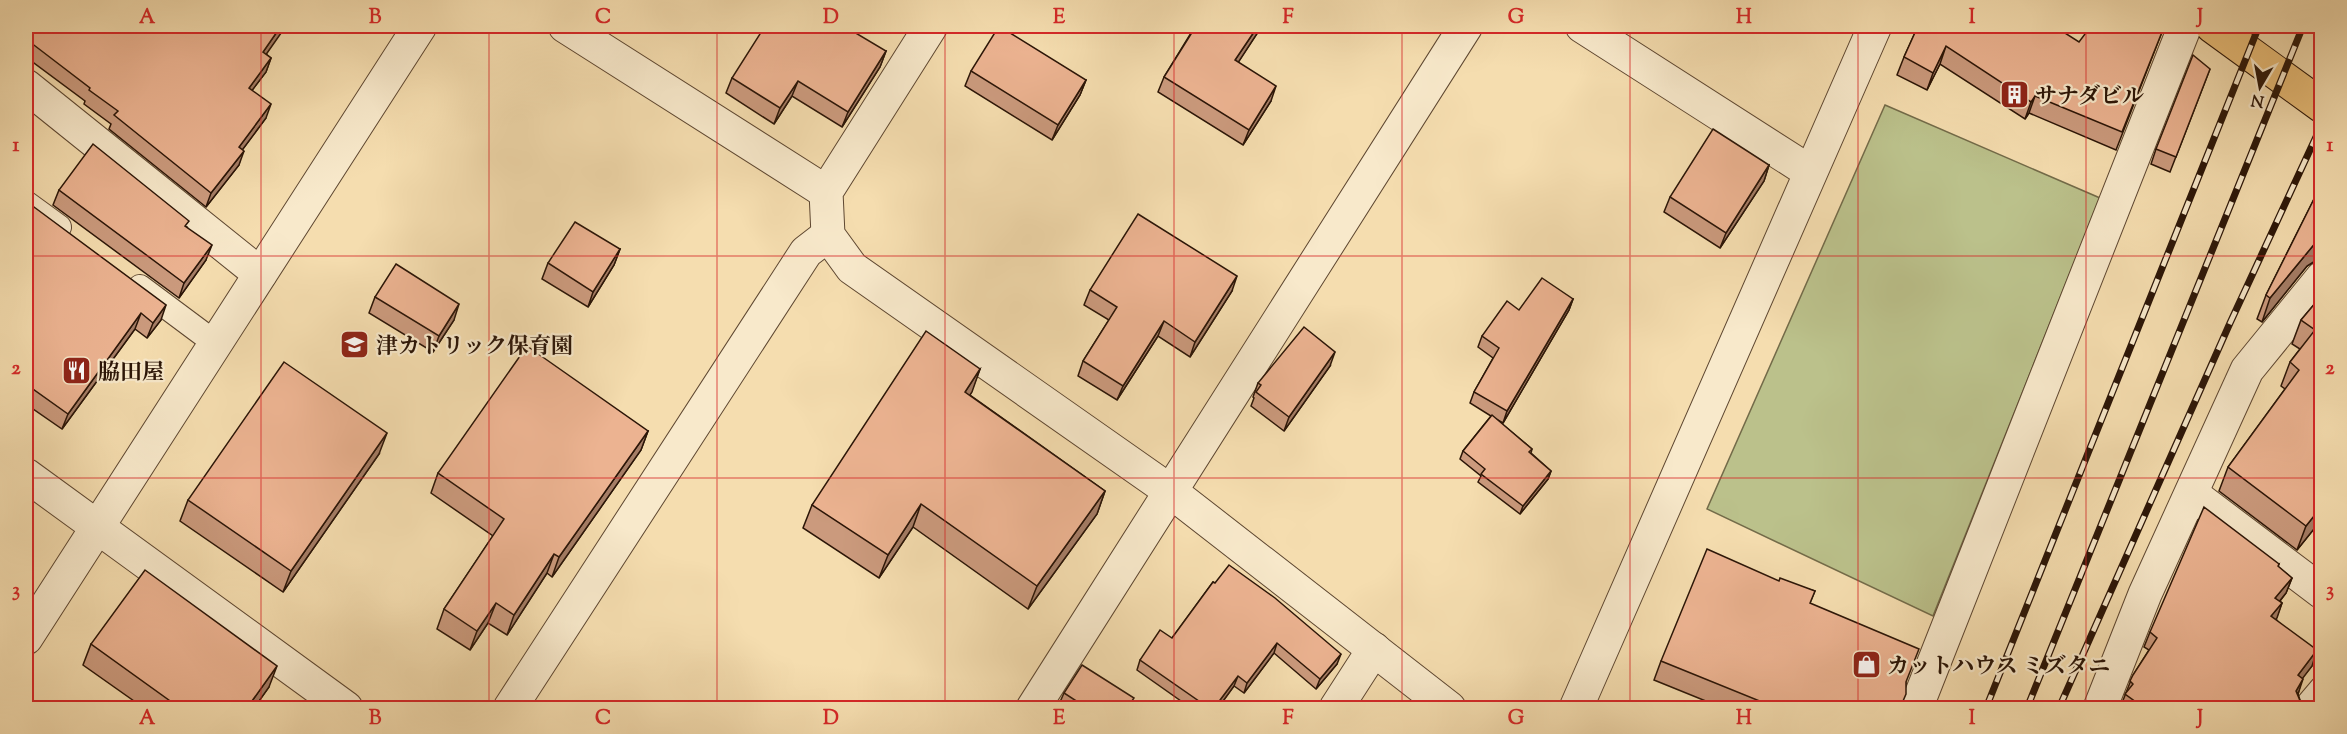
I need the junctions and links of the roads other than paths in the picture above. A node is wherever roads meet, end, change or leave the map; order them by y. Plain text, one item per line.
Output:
1 (420, 26) edge
2 (565, 26) edge
3 (931, 26) edge
4 (1466, 26) edge
5 (1581, 26) edge
6 (1875, 26) edge
7 (2185, 26) edge
8 (2212, 26) edge
9 (26, 86) edge
10 (2322, 106) edge
11 (1810, 172) junction
12 (826, 192) junction
13 (26, 203) edge
14 (828, 235) junction
15 (73, 238) edge
16 (120, 273) edge
17 (260, 274) junction
18 (2322, 278) edge
19 (215, 343) junction
20 (26, 475) edge
21 (1170, 491) junction
22 (2192, 494) junction
23 (98, 528) junction
24 (2322, 592) edge
25 (26, 638) edge
26 (1374, 650) junction
27 (2322, 688) edge
28 (346, 708) edge
29 (510, 708) edge
30 (1033, 708) edge
31 (1336, 708) edge
32 (1449, 708) edge
33 (1576, 708) edge
34 (1916, 708) edge
35 (2100, 708) edge
36 (2305, 708) edge

1 - 17 street
2 - 12 street
3 - 12 street
4 - 21 street
5 - 11 street
6 - 11 street
7 - 34 street
8 - 10 highway
9 - 17 street
11 - 33 street
12 - 14 street
13 - 15 lane
14 - 21 street
14 - 29 street
16 - 19 lane
17 - 19 street
18 - 22 street
19 - 23 street
20 - 23 street
21 - 26 street
21 - 30 street
22 - 24 street
22 - 35 street
23 - 25 street
23 - 28 street
26 - 31 street
26 - 32 street
27 - 36 lane

